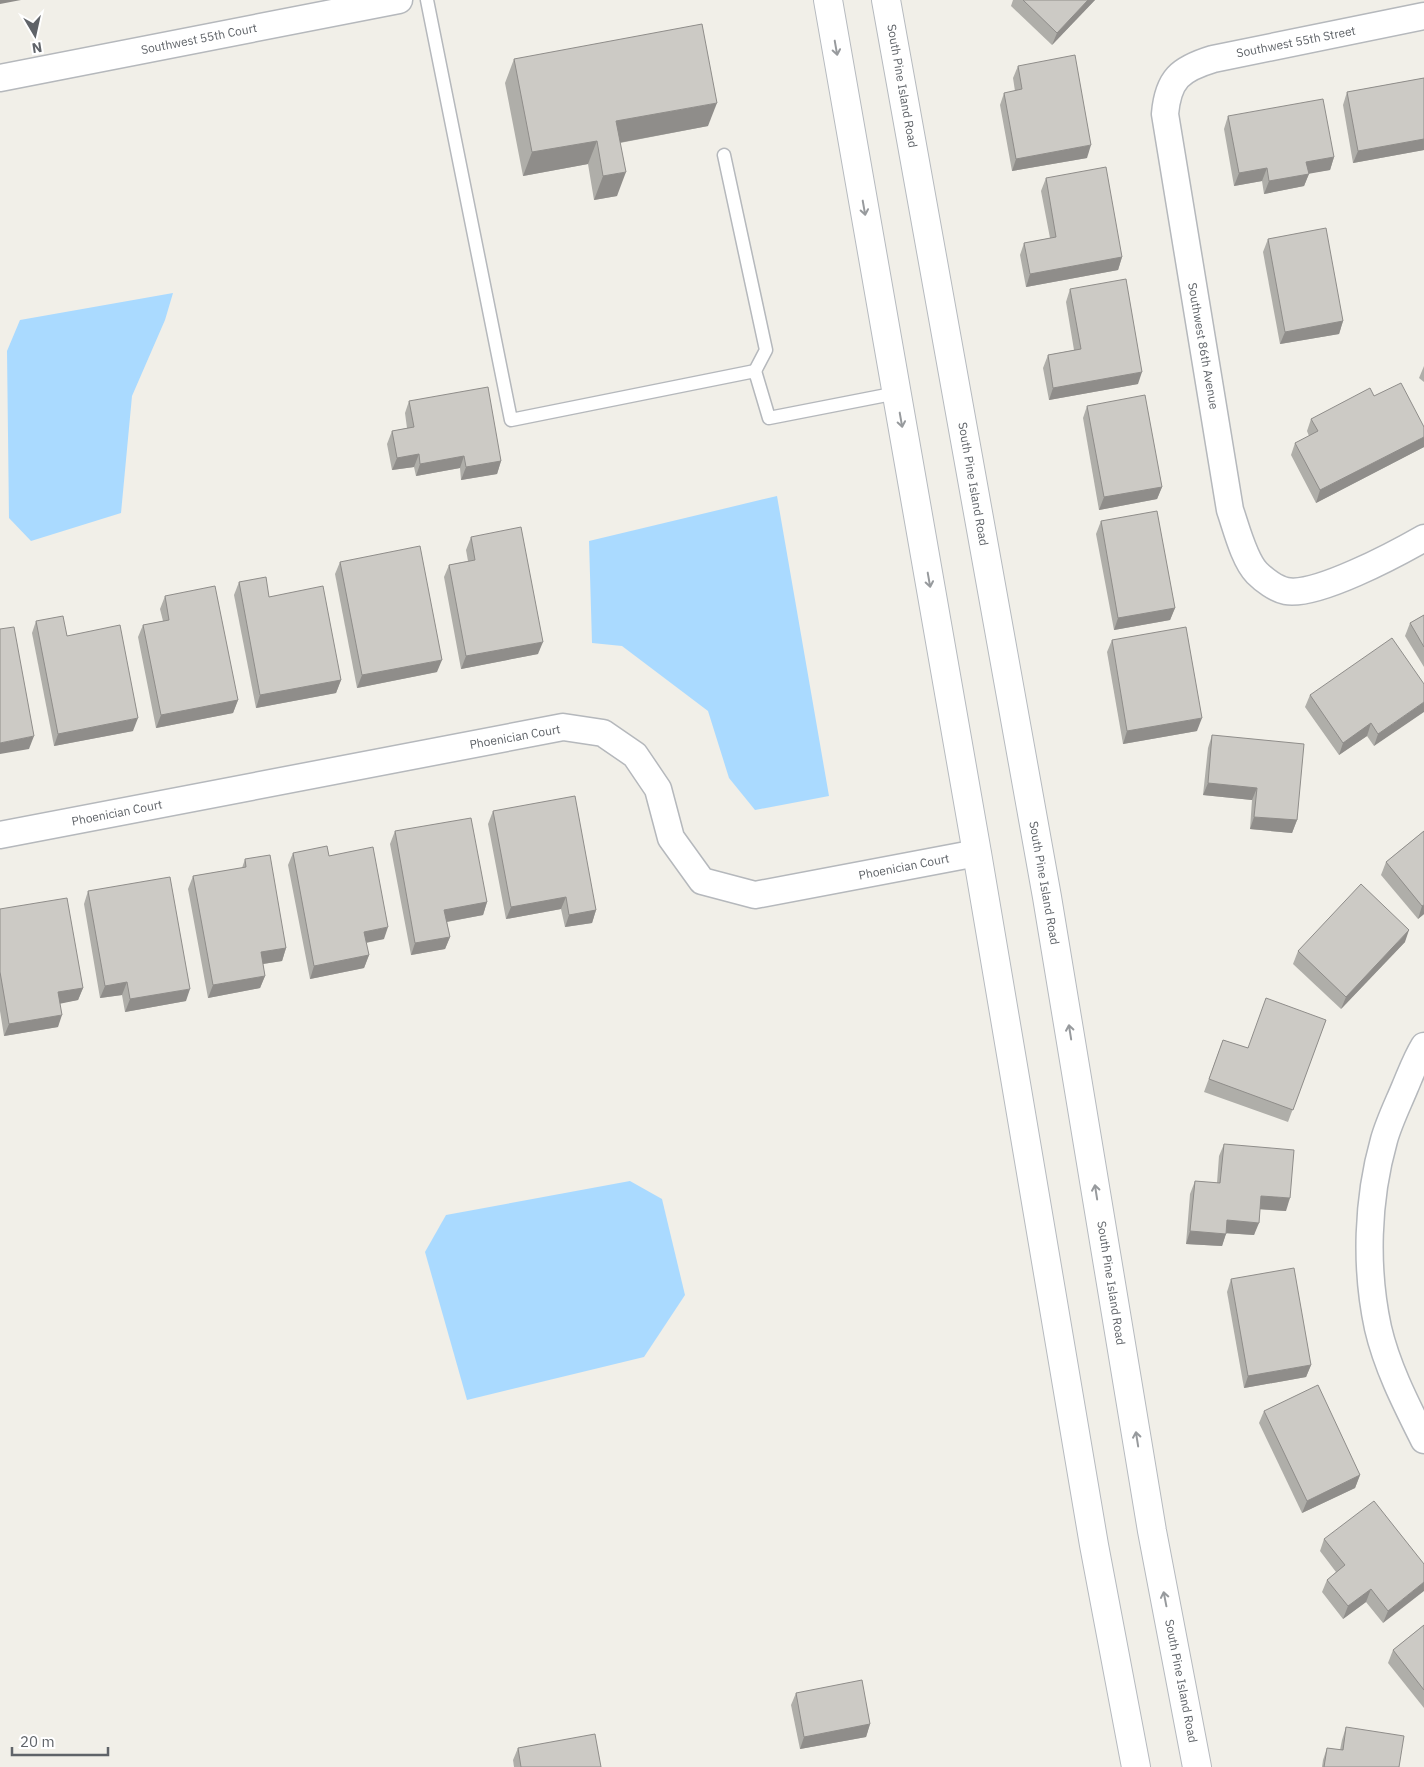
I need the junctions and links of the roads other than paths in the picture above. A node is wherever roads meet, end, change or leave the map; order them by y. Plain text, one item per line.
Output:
1 (399, 0) edge
2 (427, 0) edge
3 (828, 0) edge
4 (886, 0) edge
5 (1424, 16) edge
6 (0, 78) edge
7 (1173, 82) joint
8 (724, 155) dead end
9 (754, 371) junction
10 (897, 393) junction
11 (1424, 538) edge
12 (0, 835) edge
13 (977, 853) junction
14 (1424, 1046) edge
15 (1424, 1440) edge
16 (1136, 1767) edge
17 (1197, 1767) edge

1 - 6 street, Southwest 55th Court
2 - 9 lane
3 -> 10 main road
17 -> 4 main road, South Pine Island Road
5 - 7 street, Southwest 55th Street
7 - 11 street, Southwest 86th Avenue
8 - 9 lane
9 - 10 lane
10 -> 13 main road
12 - 13 street, Phoenician Court
13 - 16 main road
14 - 15 street

